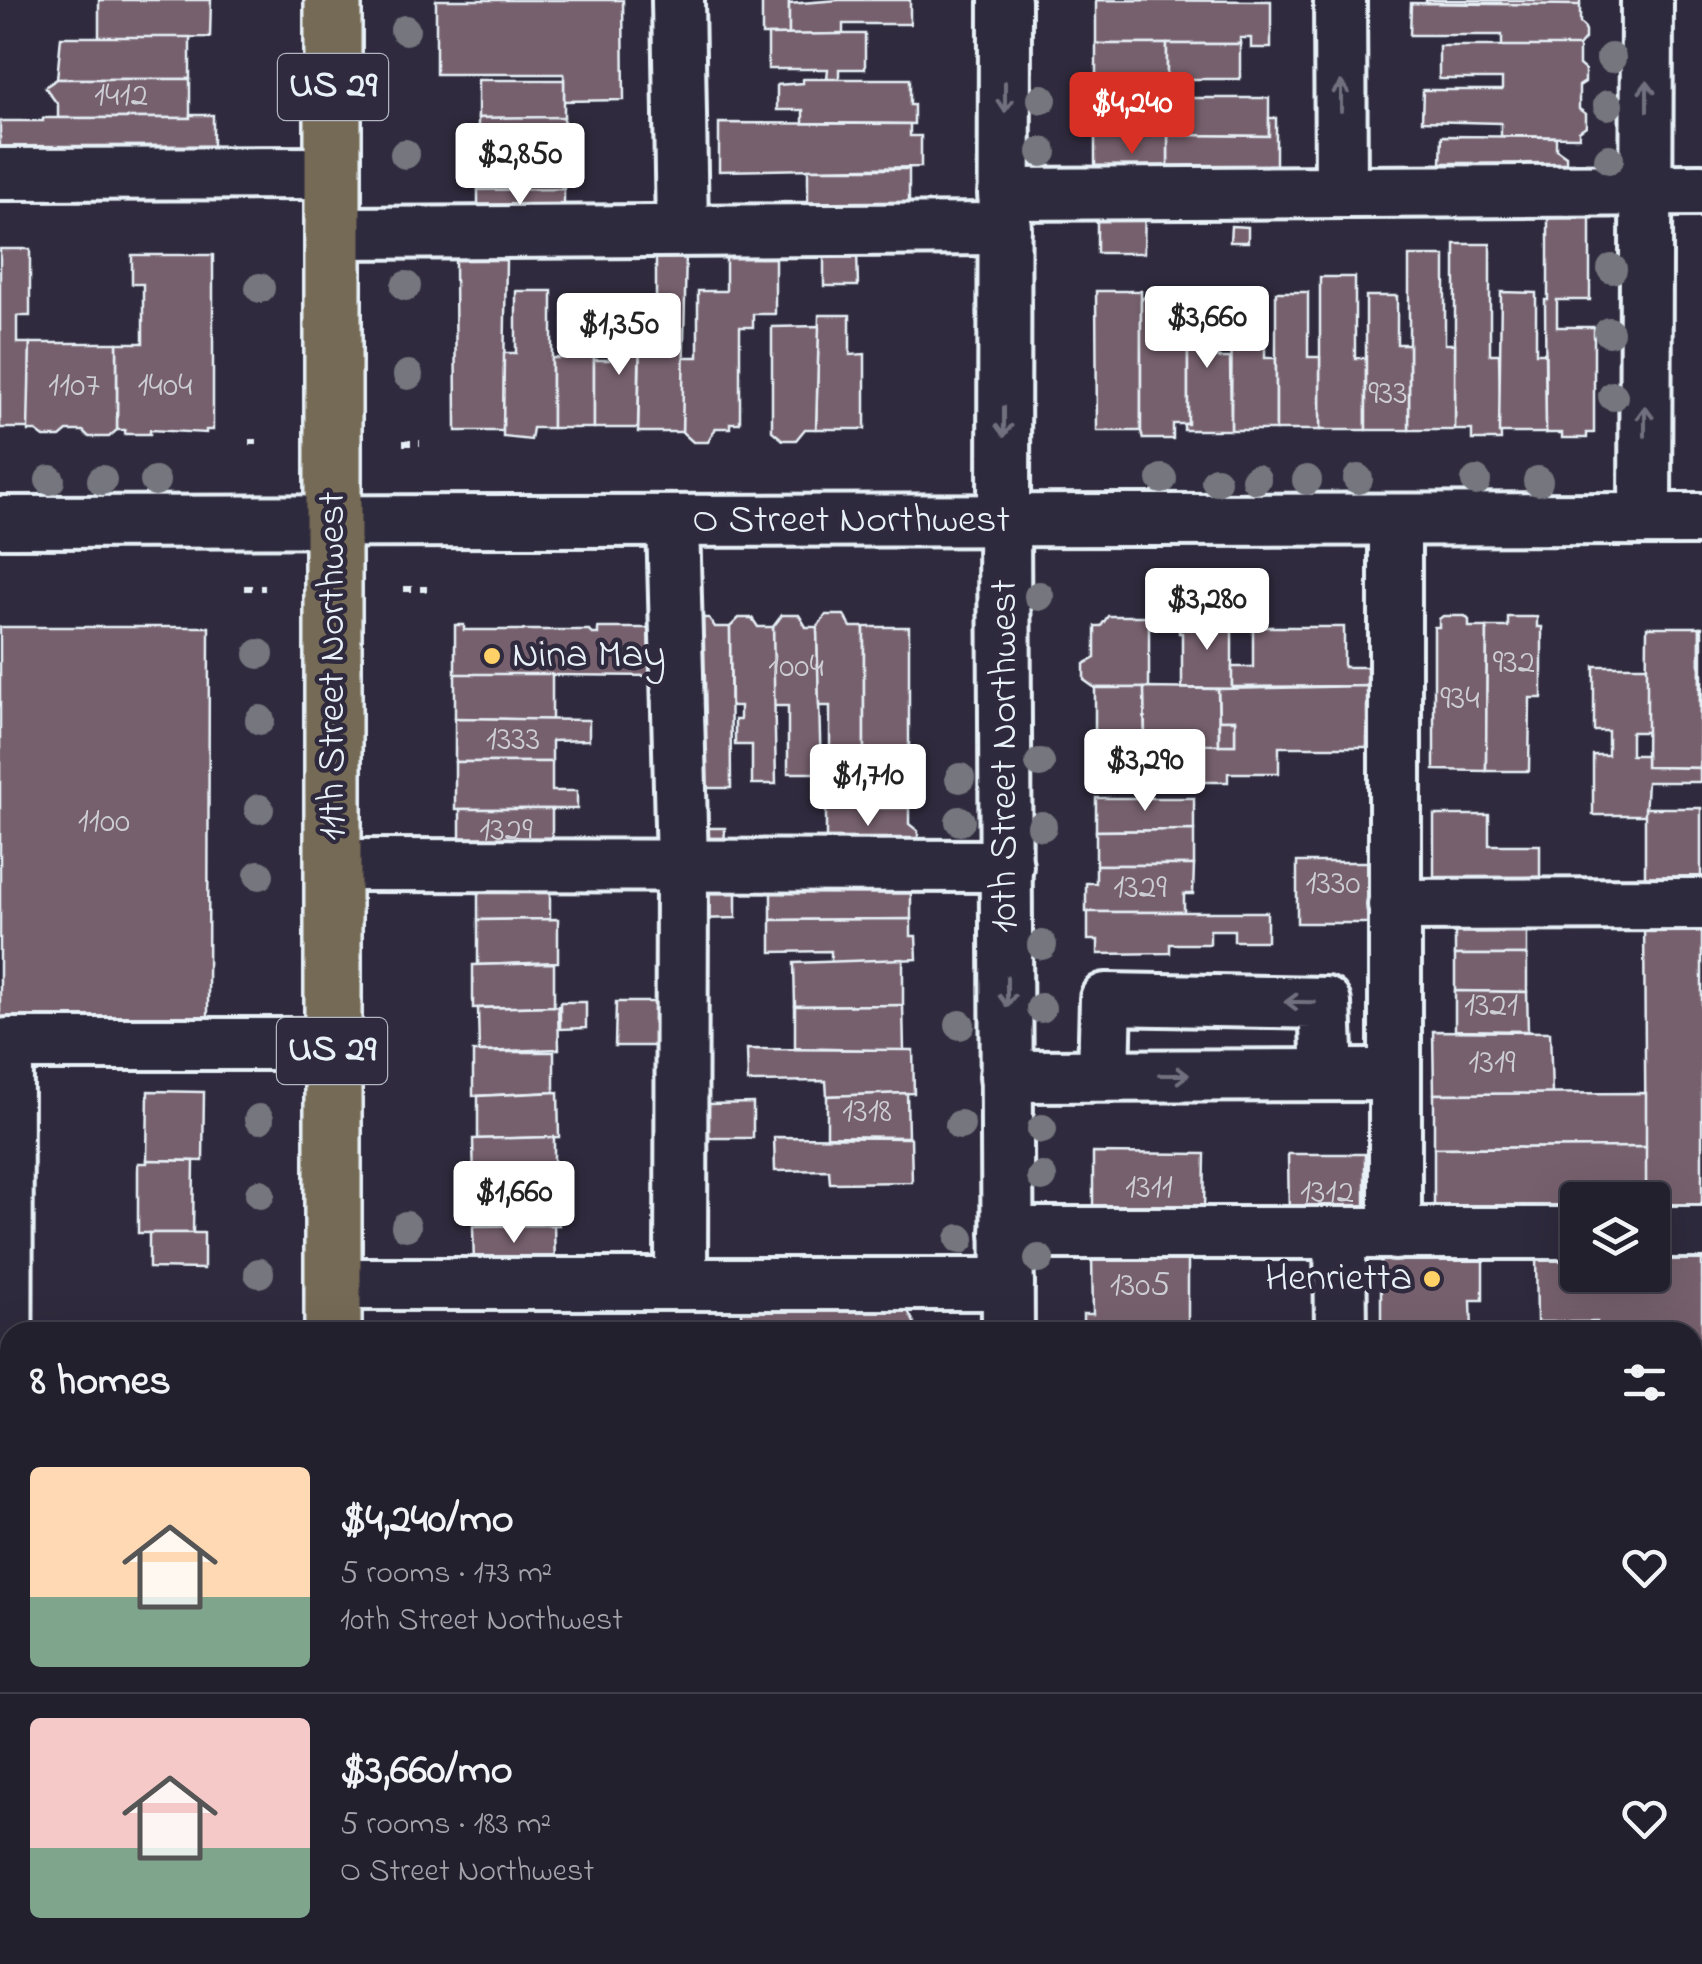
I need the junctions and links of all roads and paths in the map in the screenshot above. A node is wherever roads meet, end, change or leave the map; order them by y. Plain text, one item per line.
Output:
1 (333, 0) edge
2 (678, 0) edge
3 (1006, 0) edge
4 (1340, 0) edge
5 (1646, 0) edge
6 (334, 173) junction
7 (0, 174) edge
8 (1646, 190) junction
9 (1702, 190) edge
10 (1341, 191) junction
11 (1004, 212) junction
12 (682, 228) junction
13 (334, 233) junction
14 (249, 442) dead end
15 (265, 442) dead end
16 (402, 443) dead end
17 (420, 443) dead end
18 (1702, 518) edge
19 (1645, 519) junction
20 (333, 520) junction
21 (1395, 520) junction
22 (0, 522) edge
23 (673, 522) junction
24 (1004, 522) junction
25 (244, 588) dead end
26 (265, 588) dead end
27 (404, 589) dead end
28 (428, 589) dead end
29 (682, 864) junction
30 (334, 865) junction
31 (1007, 866) junction
32 (1702, 904) edge
33 (1394, 905) junction
34 (332, 1044) junction
35 (1104, 1075) junction
36 (1328, 1075) junction
37 (1396, 1075) junction
38 (1006, 1076) junction
39 (1670, 1232) edge
40 (1702, 1232) edge
41 (1560, 1233) edge
42 (1007, 1234) junction
43 (1340, 1234) junction
44 (1395, 1234) junction
45 (681, 1284) junction
46 (334, 1308) edge
47 (1008, 1308) edge
48 (7, 1322) edge
49 (1341, 1322) edge

1 - 6 highway, 11th Street Northwest / US 29
2 - 12 street
3 -> 11 street, 10th Street Northwest
10 -> 4 street
8 -> 5 street
6 - 7 street
6 - 13 highway, 11th Street Northwest / US 29
8 - 9 street
8 - 10 street
19 -> 8 street
10 - 11 street
11 - 12 street
11 -> 24 street, 10th Street Northwest
12 - 13 street
13 - 20 highway, 11th Street Northwest / US 29
14 - 15 path
16 - 17 path
18 - 19 street, O Street Northwest
19 - 21 street, O Street Northwest
20 - 22 street, O Street Northwest
20 - 23 street, O Street Northwest
20 - 30 highway, 11th Street Northwest / US 29
21 - 24 street, O Street Northwest
21 - 33 street
23 - 24 street, O Street Northwest
23 - 29 street
24 - 31 street, 10th Street Northwest
25 - 26 path
27 - 28 path
29 - 30 street
29 - 31 street
29 - 45 street
30 - 34 highway, 11th Street Northwest / US 29
31 -> 38 street, 10th Street Northwest
32 - 33 street
33 - 37 street
34 - 46 highway, 11th Street Northwest / US 29
34 - 48 street
35 -> 36 street
36 -> 35 street
35 - 38 street
36 - 37 street
37 - 44 street
38 - 42 street, 10th Street Northwest
39 - 40 street
41 - 44 street
42 - 43 street
42 - 47 street, 10th Street Northwest
43 - 44 street
43 - 49 street
45 - 46 street
45 - 47 street

